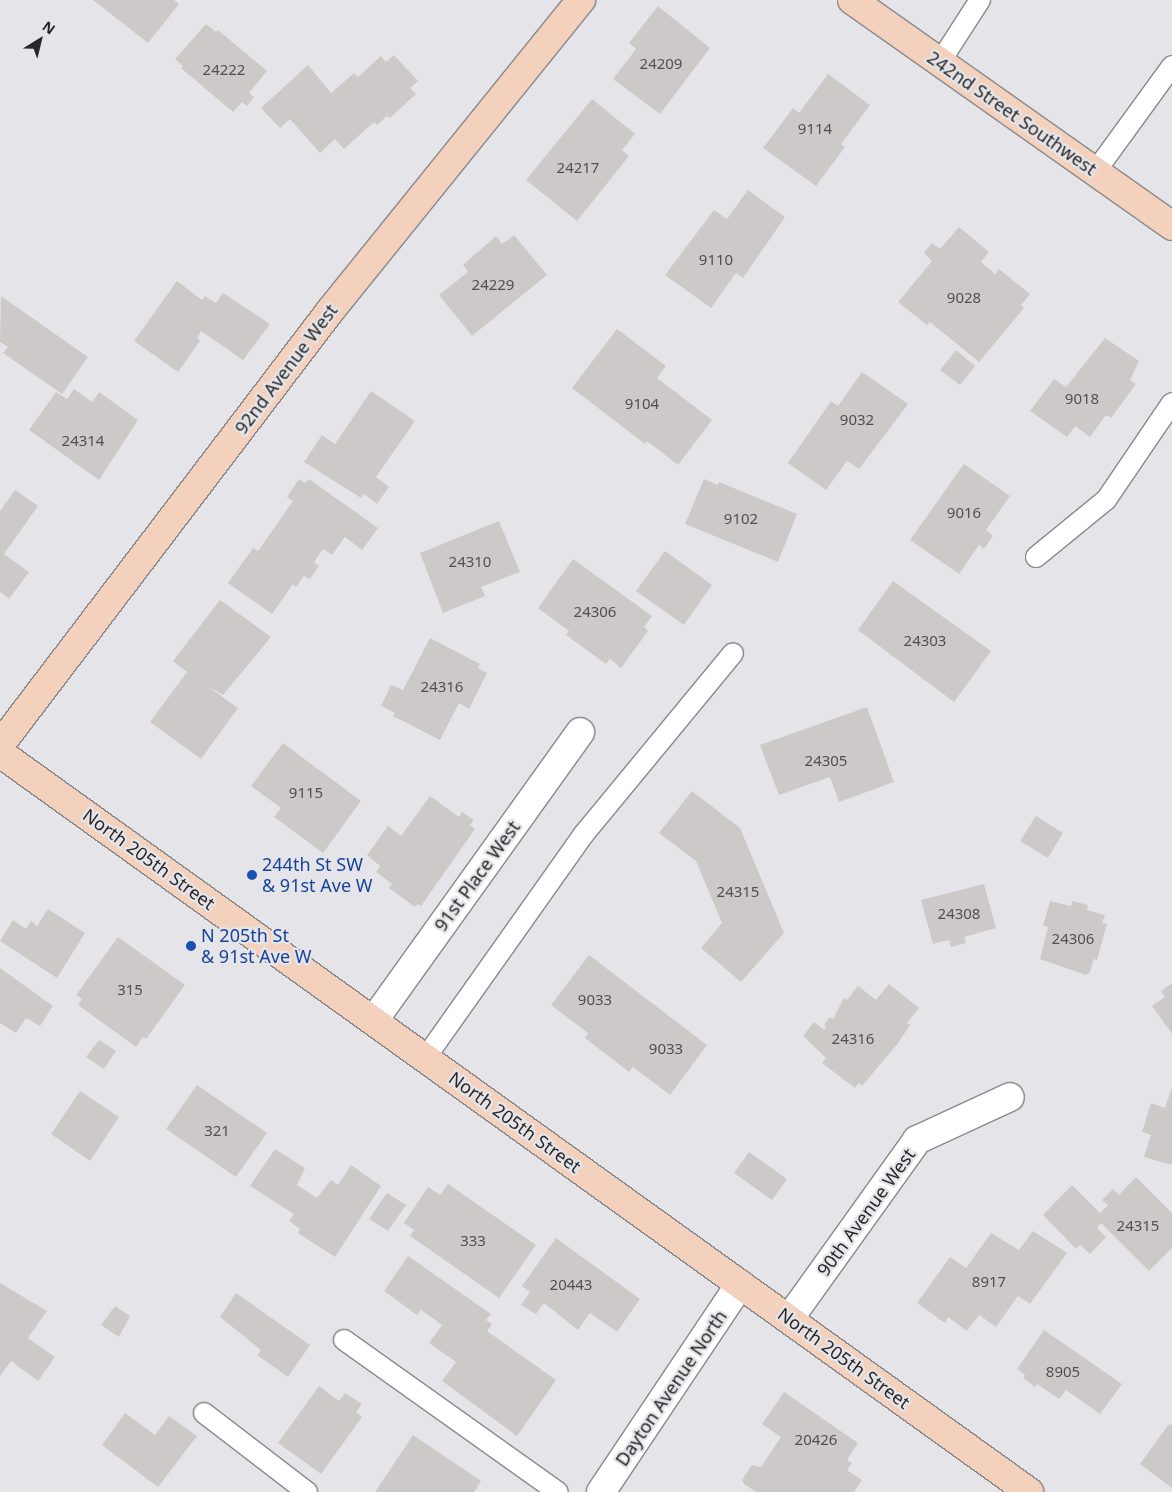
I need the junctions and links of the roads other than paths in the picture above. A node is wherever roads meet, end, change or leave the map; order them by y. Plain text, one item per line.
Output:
1 (581, 0) edge
2 (852, 0) edge
3 (980, 0) edge
4 (940, 62) junction
5 (1172, 66) edge
6 (1095, 172) junction
7 (1172, 226) edge
8 (1172, 402) edge
9 (1036, 557) dead end
10 (733, 653) dead end
11 (580, 732) dead end
12 (0, 745) edge
13 (0, 753) edge
14 (374, 1020) junction
15 (426, 1057) junction
16 (1010, 1097) dead end
17 (740, 1284) junction
18 (790, 1318) junction
19 (344, 1340) dead end
20 (204, 1413) dead end
21 (307, 1492) edge
22 (558, 1492) edge
23 (601, 1492) edge
24 (1029, 1492) edge

1 - 12 street, 92nd Avenue West
2 - 4 street, 242nd Street Southwest
3 - 4 lane
4 - 6 street, 242nd Street Southwest
5 - 6 lane
6 - 7 street, 242nd Street Southwest
8 - 9 lane
10 - 15 lane
11 - 14 street, 91st Place West
13 - 14 street, North 205th Street
14 - 15 street, North 205th Street
15 - 17 street, North 205th Street
16 - 18 street, 90th Avenue West
17 - 18 street, North 205th Street
17 - 23 street, Dayton Avenue North
18 - 24 street, North 205th Street
19 - 22 lane
20 - 21 lane

